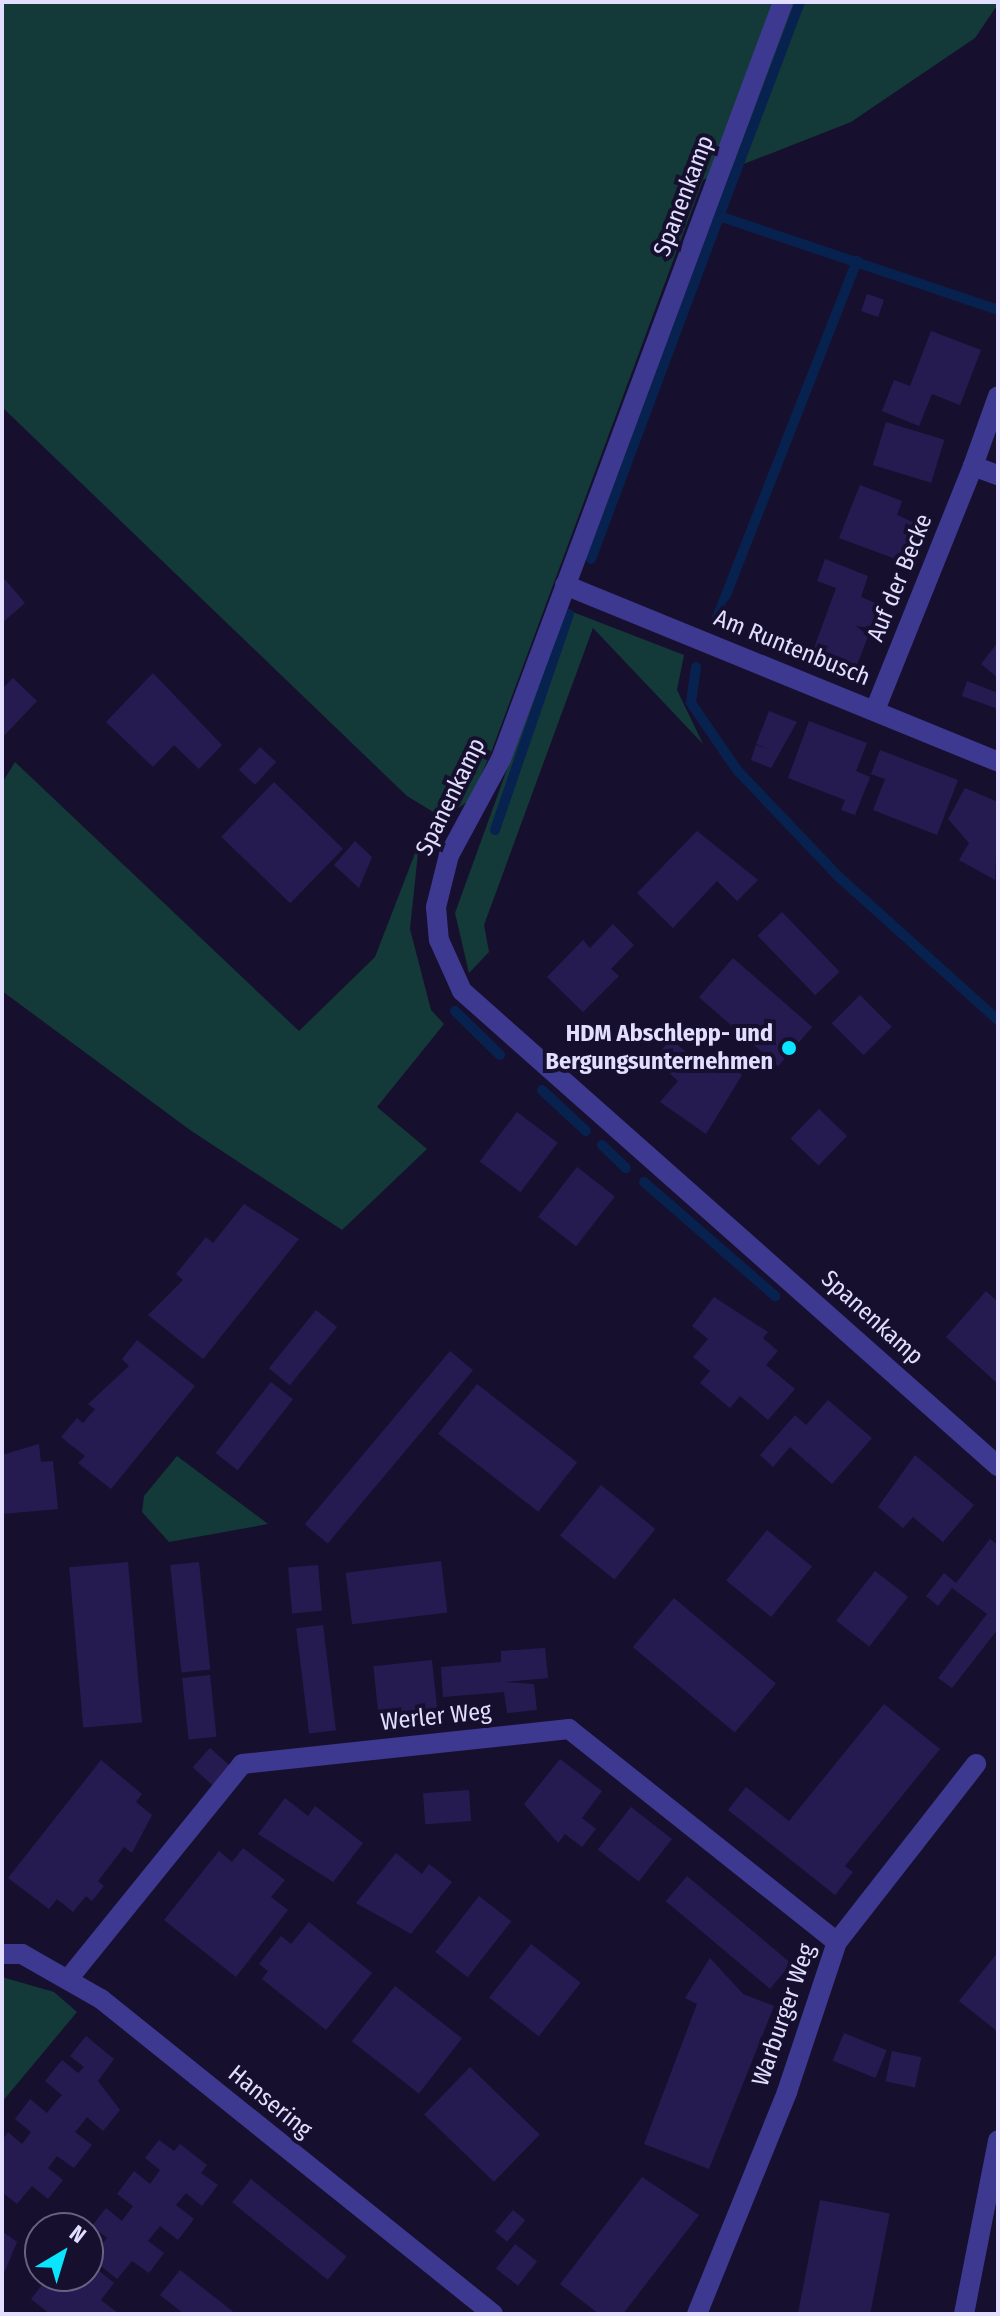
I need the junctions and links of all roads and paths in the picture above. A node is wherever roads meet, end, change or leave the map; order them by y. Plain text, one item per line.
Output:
1 (783, 2) edge
2 (998, 396) edge
3 (973, 466) junction
4 (998, 475) edge
5 (565, 585) junction
6 (875, 710) junction
7 (998, 762) edge
8 (998, 1466) edge
9 (976, 1764) dead end
10 (837, 1942) junction
11 (2, 1954) edge
12 (69, 1978) junction
13 (998, 2140) edge
14 (493, 2314) edge
15 (697, 2314) edge
16 (964, 2314) edge

1 - 5 street, Spanenkamp
2 - 3 street, Auf der Becke
3 - 4 street
3 - 6 street, Auf der Becke
5 - 6 street, Am Runtenbusch
5 - 8 street, Spanenkamp
6 - 7 street, Am Runtenbusch
9 - 10 street, Warburger Weg
10 - 12 street, Werler Weg
10 - 15 street, Warburger Weg
11 - 12 street, Hansering
12 - 14 street, Hansering
13 - 16 street

